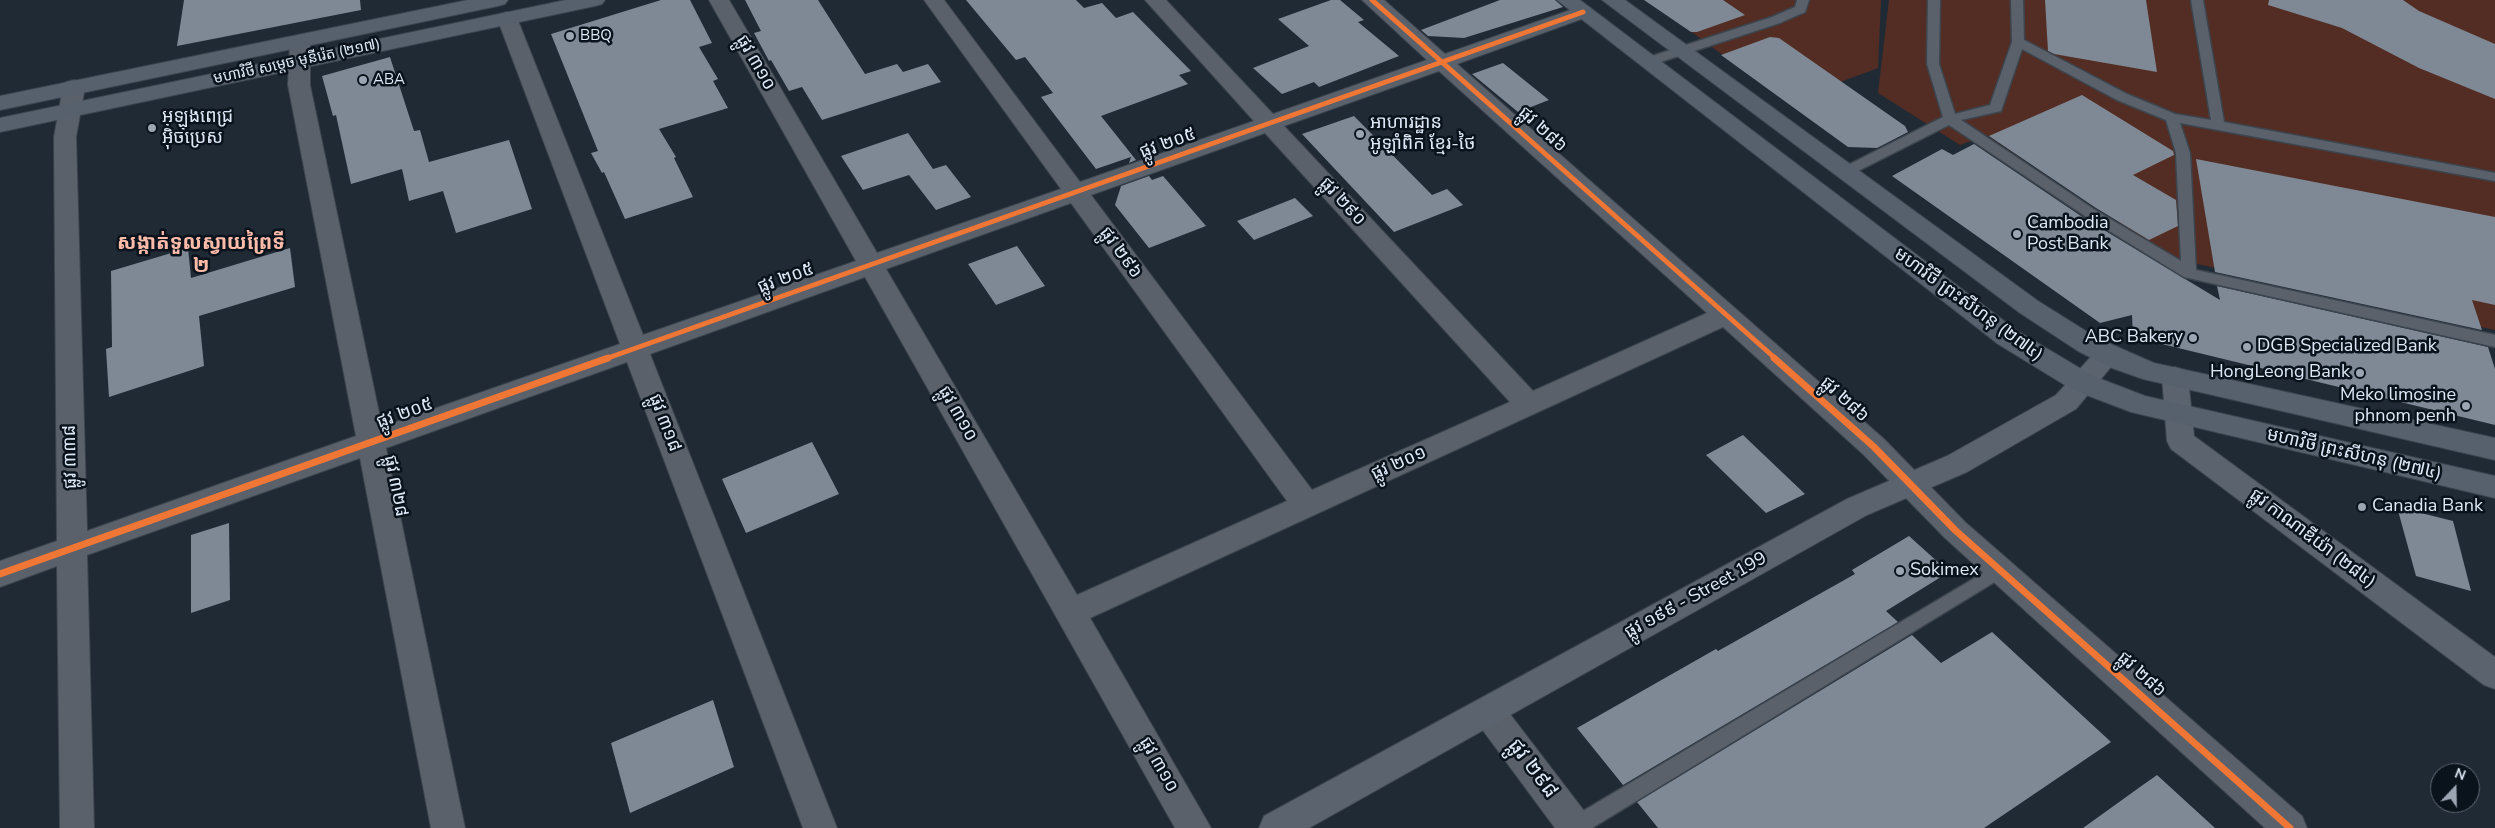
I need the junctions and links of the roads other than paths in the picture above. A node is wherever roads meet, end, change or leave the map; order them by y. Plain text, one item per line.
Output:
1 (595, 0) edge
2 (719, 0) edge
3 (934, 0) edge
4 (1155, 0) edge
5 (1372, 0) edge
6 (1612, 0) edge
7 (1803, 0) edge
8 (1934, 0) edge
9 (2017, 0) edge
10 (2197, 0) edge
11 (1575, 6) edge
12 (503, 9) edge
13 (2018, 42) junction
14 (1680, 50) junction
15 (299, 51) junction
16 (1442, 62) junction
17 (1647, 62) junction
18 (72, 99) junction
19 (0, 103) edge
20 (2172, 118) junction
21 (1950, 119) junction
22 (1269, 124) junction
23 (0, 125) edge
24 (2218, 125) junction
25 (1845, 172) junction
26 (2495, 177) edge
27 (1076, 192) junction
28 (871, 265) junction
29 (2190, 273) junction
30 (1727, 315) junction
31 (2495, 341) edge
32 (635, 349) junction
33 (2108, 356) junction
34 (2175, 377) junction
35 (2083, 383) junction
36 (1529, 405) junction
37 (2179, 414) junction
38 (371, 442) junction
39 (2495, 450) edge
40 (1910, 485) junction
41 (2495, 487) edge
42 (1307, 506) junction
43 (72, 548) junction
44 (2000, 570) junction
45 (0, 574) edge
46 (1072, 612) junction
47 (2495, 675) edge
48 (1488, 711) junction
49 (1576, 827) edge
50 (77, 828) edge
51 (448, 828) edge
52 (820, 828) edge
53 (1194, 828) edge
54 (1276, 828) edge
55 (2290, 828) edge

1 - 12 main road, មហាវិថី សម្តេច មុនីរ៉េត (២១៧)
2 - 28 street, ផ្លូវ ៣១០
3 - 27 street, ផ្លូវ ២៩៦
4 - 22 street, ផ្លូវ ២៩០
5 - 16 street, ផ្លូវ ២៨៦
6 - 14 main road, មហាវិថី ព្រះសីហនុ (២៧៤)
7 - 14 lane
8 - 21 lane
9 - 13 lane
10 - 24 lane
11 - 16 street, ផ្លូវ ២០៥
11 - 17 main road, មហាវិថី ព្រះសីហនុ (២៧៤)
12 - 15 main road, មហាវិថី សម្តេច មុនីរ៉េត (២១៧)
12 - 32 street, ផ្លូវ ៣១៨
13 - 20 lane
13 - 21 lane
14 - 17 lane
14 - 25 main road, មហាវិថី ព្រះសីហនុ (២៧៤)
15 - 18 main road, មហាវិថី សម្តេច មុនីរ៉េត (២១៧)
15 - 38 street, ផ្លូវ ៣២៨
16 - 22 street, ផ្លូវ ២០៥
16 - 30 street, ផ្លូវ ២៨៦
17 - 35 main road, មហាវិថី ព្រះសីហនុ (២៧៤)
18 - 19 main road, មហាវិថី សម្តេច មុនីរ៉េត (២១៧)
18 - 23 main road, មហាវិថី សម្តេច មុនីរ៉េត (២១៧)
18 - 43 street, ផ្លូវ ៣៣៨
20 - 24 lane
20 - 29 lane
21 - 25 lane
21 - 29 lane
22 - 27 street, ផ្លូវ ២០៥
22 - 36 street, ផ្លូវ ២៩០
24 - 26 lane
25 - 33 main road, មហាវិថី ព្រះសីហនុ (២៧៤)
27 - 28 street, ផ្លូវ ២០៥
27 - 42 street, ផ្លូវ ២៩៦
28 - 32 street, ផ្លូវ ២០៥
28 - 46 street, ផ្លូវ ៣១០
29 - 31 lane
30 - 36 street, ផ្លូវ ២០១
30 - 40 street, ផ្លូវ ២៨៦
32 - 38 street, ផ្លូវ ២០៥
32 - 52 street, ផ្លូវ ៣១៨
33 - 34 main road, មហាវិថី ព្រះសីហនុ (២៧៤)
33 - 35 street, ផ្លូវ ១៩៩ - Street 199
34 - 37 street, ផ្លូវ កាណាឌីយ៉ា (២៨៤)
34 - 39 main road, មហាវិថី ព្រះសីហនុ (២៧៤)
35 - 37 main road, មហាវិថី ព្រះសីហនុ (២៧៤)
35 - 40 street, ផ្លូវ ១៩៩ - Street 199
36 - 42 street, ផ្លូវ ២០១
37 - 41 main road, មហាវិថី ព្រះសីហនុ (២៧៤)
37 - 47 street, ផ្លូវ កាណាឌីយ៉ា (២៨៤)
38 - 43 street, ផ្លូវ ២០៥
38 - 51 street, ផ្លូវ ៣២៨
40 - 44 street, ផ្លូវ ២៨៦
40 - 48 street, ផ្លូវ ១៩៩ - Street 199
42 - 46 street, ផ្លូវ ២០១
43 - 45 street, ផ្លូវ ២០៥
43 - 50 street, ផ្លូវ ៣៣៨
44 - 49 lane
44 - 55 street, ផ្លូវ ២៨៦
46 - 53 street, ផ្លូវ ៣១០
48 - 49 street, ផ្លូវ ២៩៨
48 - 54 street, ផ្លូវ ១៩៩ - Street 199

